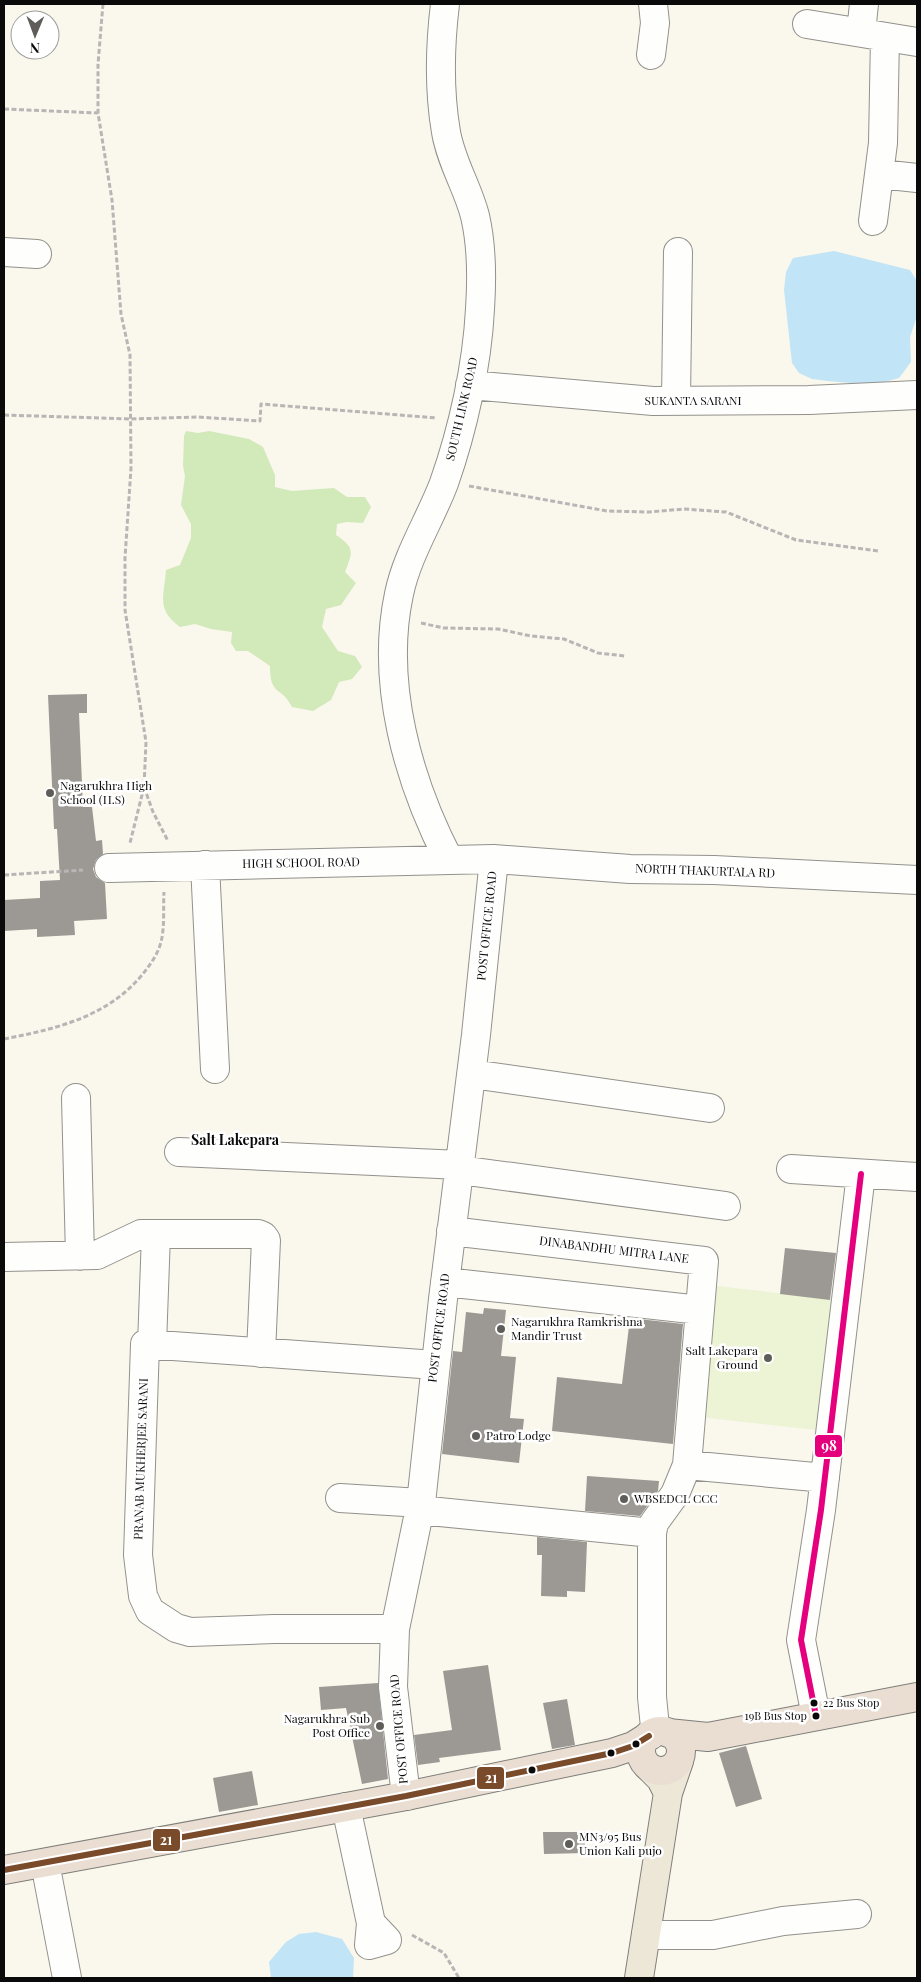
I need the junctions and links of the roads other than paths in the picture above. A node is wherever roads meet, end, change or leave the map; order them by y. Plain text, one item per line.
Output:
1 (445, 4) edge
2 (653, 4) edge
3 (864, 4) edge
4 (807, 24) dead end
5 (873, 34) junction
6 (917, 42) edge
7 (652, 55) dead end
8 (880, 174) junction
9 (917, 178) edge
10 (873, 221) dead end
11 (4, 252) edge
12 (678, 252) dead end
13 (37, 254) dead end
14 (470, 385) junction
15 (917, 395) edge
16 (676, 401) junction
17 (494, 859) junction
18 (449, 860) junction
19 (188, 866) junction
20 (116, 868) road end
21 (917, 880) edge
22 (216, 1069) dead end
23 (472, 1074) junction
24 (76, 1098) dead end
25 (710, 1108) dead end
26 (179, 1152) dead end
27 (460, 1168) junction
28 (791, 1169) dead end
29 (862, 1174) junction
30 (917, 1177) edge
31 (726, 1206) dead end
32 (451, 1231) junction
33 (156, 1234) junction
34 (80, 1256) junction
35 (4, 1258) edge
36 (445, 1282) junction
37 (700, 1310) junction
38 (152, 1345) junction
39 (261, 1352) junction
40 (435, 1365) junction
41 (687, 1464) junction
42 (825, 1478) junction
43 (340, 1498) dead end
44 (420, 1507) junction
45 (652, 1533) junction
46 (395, 1630) junction
47 (917, 1697) edge
48 (816, 1716) junction
49 (657, 1732) junction
50 (708, 1737) junction
51 (612, 1753) junction
52 (679, 1761) junction
53 (650, 1767) junction
54 (668, 1793) junction
55 (406, 1796) junction
56 (346, 1807) junction
57 (45, 1863) junction
58 (4, 1870) edge
59 (857, 1914) dead end
60 (371, 1922) dead end
61 (646, 1935) junction
62 (67, 1978) edge
63 (639, 1978) edge

1 - 14 street, SOUTH LINK ROAD
2 - 7 street
3 - 5 street
4 - 5 street
5 - 6 street
5 - 8 street
8 - 9 street
8 - 10 street
11 - 13 street
12 - 16 street
14 - 16 street, SUKANTA SARANI
14 - 18 street, SOUTH LINK ROAD
15 - 16 street, SUKANTA SARANI
17 - 18 street, HIGH SCHOOL ROAD
17 - 21 street, NORTH THAKURTALA RD
17 - 23 street, POST OFFICE ROAD
18 - 19 street, HIGH SCHOOL ROAD
19 - 20 street, HIGH SCHOOL ROAD
19 - 22 street
23 - 25 street
23 - 27 street, POST OFFICE ROAD
24 - 34 street
26 - 27 street
27 - 31 street
27 - 32 street, POST OFFICE ROAD
28 - 29 street
29 - 30 street
29 - 42 street
32 - 36 street, POST OFFICE ROAD
32 - 37 street, DINABANDHU MITRA LANE
33 - 34 street
33 - 38 street
33 - 39 street
34 - 35 street
36 - 37 street
36 - 40 street, POST OFFICE ROAD
37 - 41 street, DINABANDHU MITRA LANE
38 - 39 street
38 - 46 street, PRANAB MUKHERJEE SARANI
39 - 40 street
40 - 44 street, POST OFFICE ROAD
41 - 42 street
41 - 45 street, DINABANDHU MITRA LANE
42 - 48 street
43 - 44 street
44 - 45 street
44 - 46 street, POST OFFICE ROAD
45 - 49 street
46 - 55 street, POST OFFICE ROAD
47 - 48 highway
48 - 50 highway
49 - 50 highway
49 - 51 highway
49 - 52 highway
49 - 53 highway
50 - 52 highway
51 - 53 highway
51 - 55 highway
52 - 53 highway
52 - 54 main road
53 - 54 main road
54 - 61 main road
55 - 56 highway
56 - 57 highway
56 - 60 street
57 - 58 highway
57 - 62 street
59 - 61 street
61 - 63 main road

